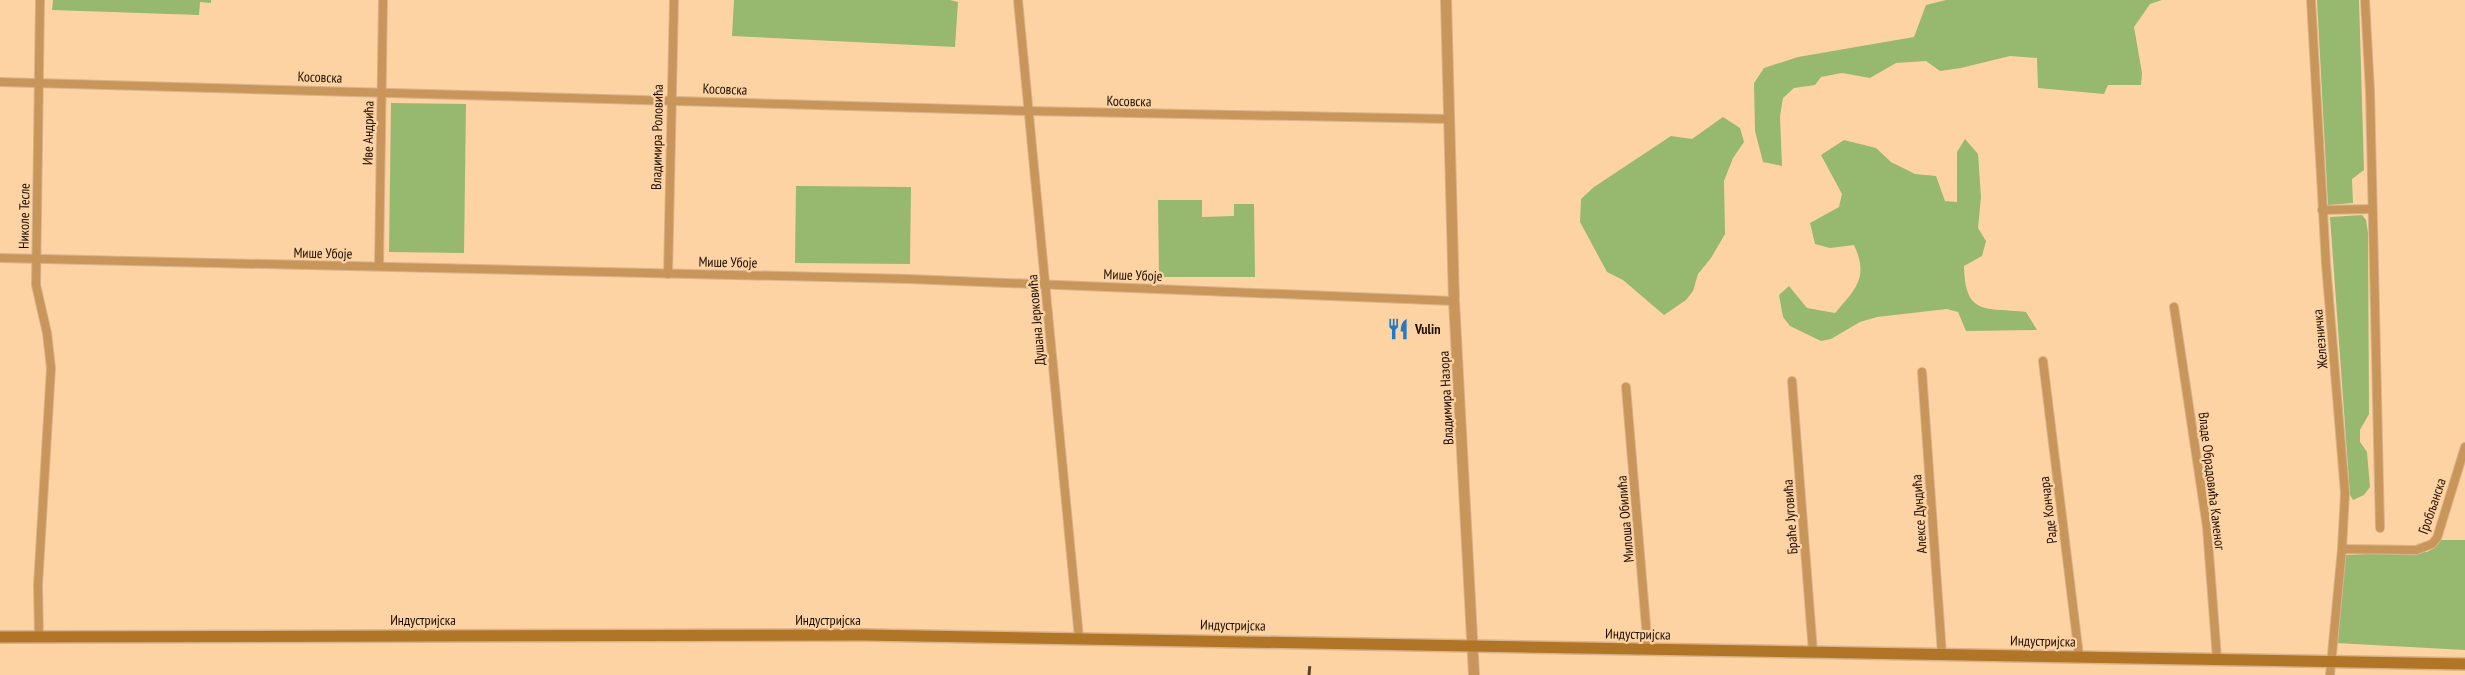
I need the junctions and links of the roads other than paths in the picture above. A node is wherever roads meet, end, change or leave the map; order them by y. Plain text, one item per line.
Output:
1 (40, 0) edge
2 (384, 0) edge
3 (674, 0) edge
4 (1018, 0) edge
5 (1446, 0) edge
6 (2311, 0) edge
7 (2365, 0) edge
8 (0, 82) edge
9 (39, 83) junction
10 (381, 92) junction
11 (670, 100) junction
12 (1029, 111) junction
13 (1448, 119) junction
14 (2372, 209) junction
15 (2322, 210) junction
16 (0, 258) edge
17 (36, 258) junction
18 (379, 266) junction
19 (668, 274) junction
20 (1045, 284) junction
21 (1454, 301) junction
22 (2174, 307) dead end
23 (2043, 360) dead end
24 (1922, 372) dead end
25 (1792, 381) dead end
26 (1626, 387) dead end
27 (2465, 447) edge
28 (2380, 528) dead end
29 (2342, 549) junction
30 (0, 637) edge
31 (39, 638) junction
32 (1079, 638) junction
33 (1473, 646) junction
34 (1648, 650) junction
35 (1813, 652) junction
36 (1942, 654) junction
37 (2079, 656) junction
38 (2217, 659) junction
39 (2331, 660) junction
40 (2465, 664) edge
41 (1474, 675) edge
42 (2330, 675) edge

1 - 9 street, Николе Тесле
2 - 10 street, Иве Андрића
3 - 11 street, Владимира Роловића
4 - 12 street, Душана Јерковића
5 - 13 street, Владимира Назора
6 - 15 street, Железничка
7 - 14 street
8 - 9 street, Косовска
9 - 10 street, Косовска
9 - 17 street, Николе Тесле
10 - 11 street, Косовска
10 - 18 street, Иве Андрића
11 - 12 street, Косовска
11 - 19 street, Владимира Роловића
12 - 13 street, Косовска
12 - 20 street, Душана Јерковића
13 - 21 street, Владимира Назора
14 - 15 street
14 - 28 street
15 - 29 street, Железничка
16 - 17 street, Мише Убоје
17 - 18 street, Мише Убоје
17 - 31 street, Николе Тесле
18 - 19 street, Мише Убоје
19 - 20 street, Мише Убоје
20 - 21 street, Мише Убоје
20 - 32 street, Душана Јерковића
21 - 33 street, Владимира Назора
22 - 38 street, Владе Обрадовића Каменог
23 - 37 street, Раде Кончара
24 - 36 street, Алексе Дундића
25 - 35 street, Браће Југовића
26 - 34 street, Милоша Обилића
27 - 29 street, Гробљанска
29 - 39 street, Железничка
30 - 31 main road, Индустријска
31 - 32 main road, Индустријска
32 - 33 main road, Индустријска
33 - 34 main road, Индустријска
33 - 41 street, Владимира Назора
34 - 35 main road, Индустријска
35 - 36 main road, Индустријска
36 - 37 main road, Индустријска
37 - 38 main road, Индустријска
38 - 39 main road, Индустријска
39 - 40 main road, Индустријска
39 - 42 street, Железничка

